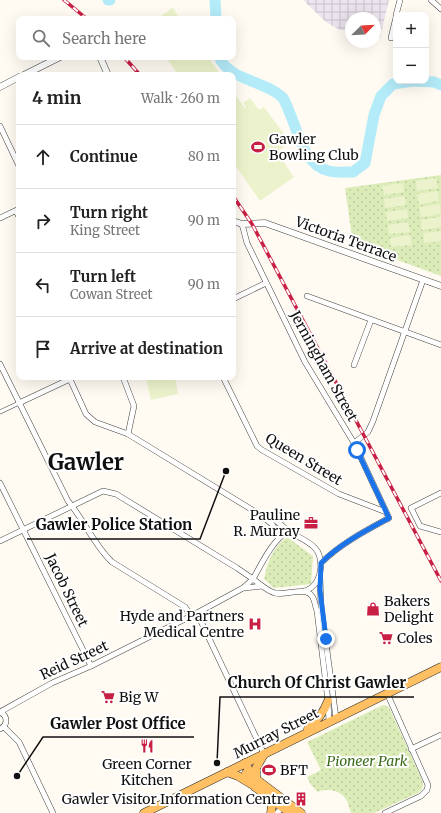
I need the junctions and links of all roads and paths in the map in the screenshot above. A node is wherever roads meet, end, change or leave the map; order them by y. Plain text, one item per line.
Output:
1 (400, 0) edge
2 (431, 0) edge
3 (441, 9) edge
4 (397, 12) edge
5 (393, 29) edge
6 (391, 38) dead end
7 (54, 60) edge
8 (101, 60) edge
9 (30, 72) edge
10 (107, 72) edge
11 (16, 79) edge
12 (0, 87) edge
13 (0, 126) edge
14 (16, 160) edge
15 (16, 210) edge
16 (0, 218) edge
17 (236, 222) edge
18 (242, 224) junction
19 (423, 280) junction
20 (266, 283) junction
21 (441, 286) edge
22 (307, 296) dead end
23 (236, 298) edge
24 (371, 320) junction
25 (405, 332) junction
26 (441, 345) edge
27 (0, 364) edge
28 (354, 365) dead end
29 (65, 380) edge
30 (70, 380) edge
31 (124, 380) edge
32 (225, 380) edge
33 (19, 403) junction
34 (0, 412) edge
35 (128, 434) junction
36 (354, 443) junction
37 (0, 482) edge
38 (441, 493) edge
39 (72, 506) junction
40 (386, 512) junction
41 (259, 514) junction
42 (24, 530) junction
43 (288, 532) junction
44 (441, 532) edge
45 (280, 537) junction
46 (0, 541) edge
47 (321, 563) junction
48 (260, 566) junction
49 (237, 568) junction
50 (320, 574) junction
51 (253, 579) junction
52 (263, 586) junction
53 (243, 588) junction
54 (304, 591) junction
55 (197, 613) junction
56 (191, 616) junction
57 (91, 666) junction
58 (441, 667) edge
59 (386, 693) junction
60 (331, 703) junction
61 (0, 712) edge
62 (349, 712) junction
63 (332, 720) junction
64 (2, 728) edge
65 (304, 734) junction
66 (441, 734) edge
67 (412, 749) junction
68 (264, 754) junction
69 (243, 764) junction
70 (227, 772) junction
71 (256, 783) junction
72 (270, 798) junction
73 (282, 807) edge
74 (53, 813) edge
75 (144, 813) edge
76 (271, 813) edge
77 (290, 813) edge
78 (301, 813) edge
79 (385, 813) edge

1 - 4 street
2 - 3 street
5 - 6 street
7 - 9 street
8 - 10 street
11 - 12 street
13 - 14 street
15 - 16 street
17 - 18 street
18 - 19 street, Victoria Terrace
18 - 20 street, Jerningham Street
19 - 21 street, Victoria Terrace
19 - 25 street
20 - 23 street
20 - 36 street, Jerningham Street
22 - 24 street
24 - 25 street
24 - 28 street
25 - 26 street
25 - 36 street
27 - 33 street
29 - 33 street
30 - 35 street
31 - 35 street
32 - 40 street, Queen Street
33 - 34 street
33 - 39 street
35 - 41 street
36 - 40 street, Jerningham Street
37 - 42 street, Jacob Street
38 - 44 street
39 - 42 street
39 - 49 street
39 - 56 street
40 - 47 street, Jerningham Street
41 - 43 street
41 - 45 street
42 - 46 street
42 - 57 street, Jacob Street
43 - 45 street
43 - 47 street
45 - 48 street
47 - 50 street
48 - 49 street
48 - 51 street
49 - 51 street
50 - 54 street
50 - 60 street
51 - 52 street
51 - 53 street, Reid Street
52 - 53 street, Reid Street
52 - 54 street
53 - 55 street, Reid Street
54 - 60 street
55 - 56 street, Reid Street
55 - 68 street
56 - 57 street, Reid Street
57 - 61 street, Reid Street
58 - 59 main road, Murray Street
59 - 62 main road, Murray Street
59 - 67 street
60 - 62 street
60 - 63 street
60 - 63 street
60 - 65 main road
61 - 64 street
62 - 63 main road, Murray Street
63 - 65 main road, Murray Street
64 - 74 street
65 - 68 main road, Murray Street
66 - 67 street
67 - 79 street
68 - 69 main road, Murray Street
68 - 71 main road
69 - 70 main road, Murray Street
69 - 71 main road
70 - 71 main road
70 - 75 main road, Murray Street
71 - 72 main road
71 - 73 main road
72 - 73 main road
72 - 76 main road
73 - 77 main road
73 - 78 main road

